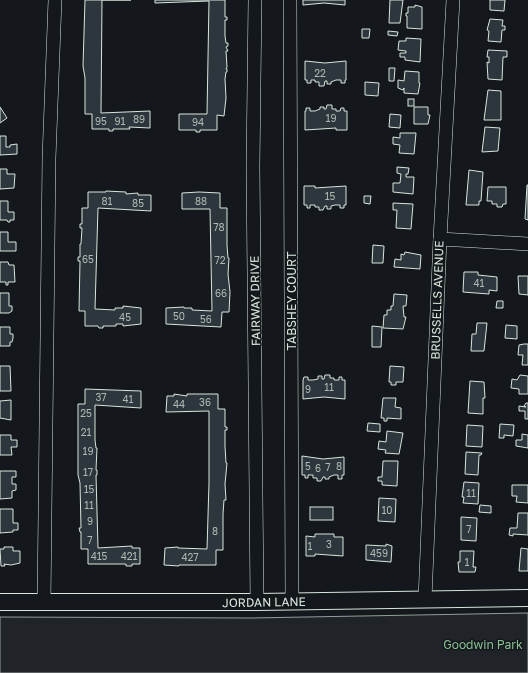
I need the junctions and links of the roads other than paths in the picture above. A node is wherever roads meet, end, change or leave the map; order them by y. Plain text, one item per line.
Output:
1 (55, 0) edge
2 (255, 0) edge
3 (290, 0) edge
4 (453, 0) edge
5 (440, 239) junction
6 (528, 244) edge
7 (528, 598) edge
8 (425, 599) junction
9 (0, 602) edge
10 (44, 602) junction
11 (257, 602) junction
12 (292, 602) junction

1 - 10 street
2 - 11 street, FAIRWAY DRIVE
3 - 12 street, TABSHEY COURT
4 - 5 street, BRUSSELLS AVENUE
5 - 6 street
5 - 8 street, BRUSSELLS AVENUE
7 - 8 main road, JORDAN LANE
8 - 12 main road, JORDAN LANE
9 - 10 main road, JORDAN LANE
10 - 11 main road, JORDAN LANE
11 - 12 main road, JORDAN LANE

